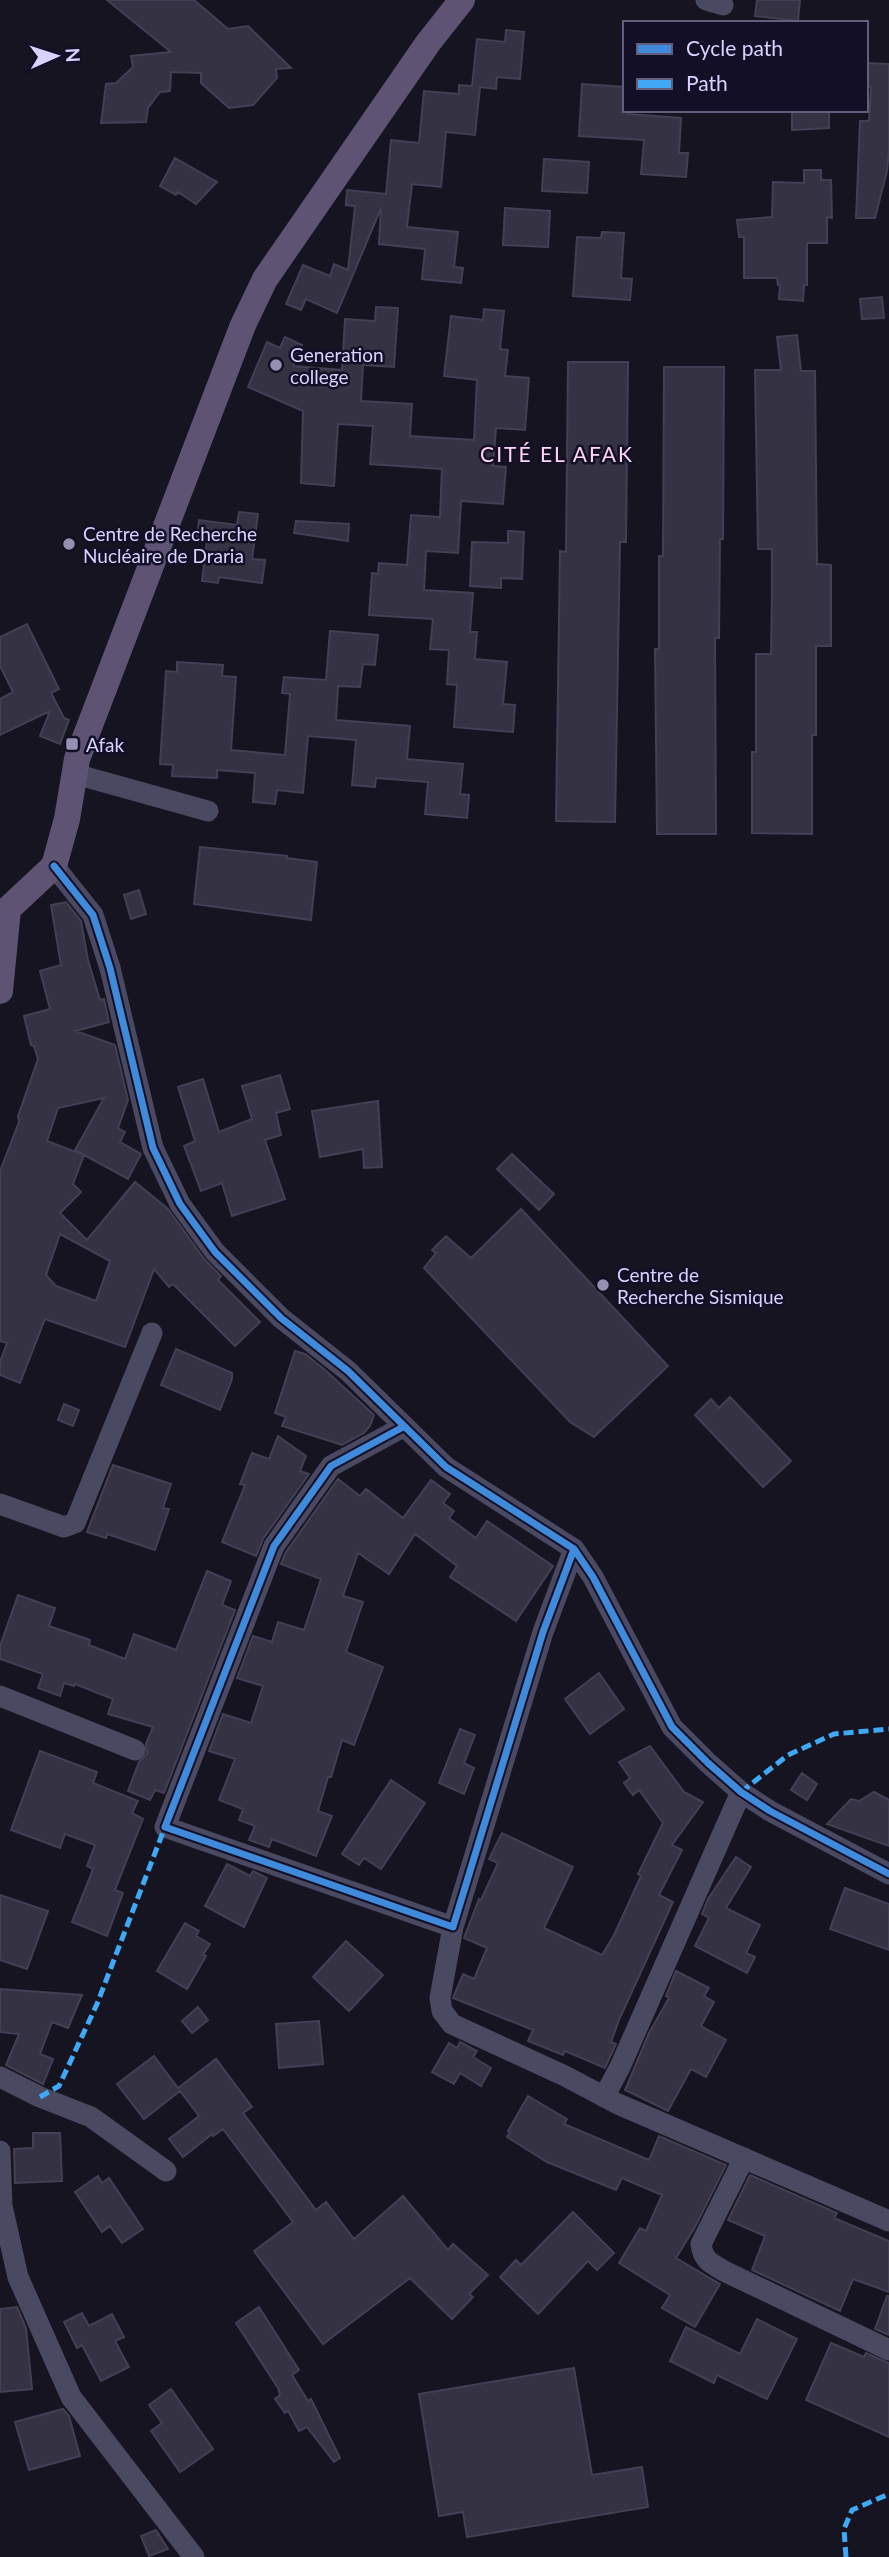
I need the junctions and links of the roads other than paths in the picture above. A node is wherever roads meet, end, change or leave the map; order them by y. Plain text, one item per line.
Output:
1 (462, 0) edge
2 (75, 774) junction
3 (208, 811) dead end
4 (54, 866) junction
5 (4, 911) edge
6 (0, 991) edge
7 (152, 1333) dead end
8 (403, 1427) junction
9 (0, 1504) edge
10 (574, 1549) junction
11 (0, 1696) edge
12 (135, 1750) dead end
13 (741, 1792) junction
14 (889, 1874) edge
15 (453, 1927) junction
16 (2, 2084) edge
17 (604, 2097) junction
18 (0, 2151) edge
19 (744, 2158) junction
20 (166, 2171) dead end
21 (889, 2221) edge
22 (889, 2350) edge
23 (194, 2557) edge

1 - 2 main road
2 - 3 street
2 - 4 main road
4 - 5 main road
4 - 8 street
5 - 6 main road
7 - 9 street
8 - 10 street
8 - 15 street
10 - 13 street
10 - 15 street
11 - 12 street
13 - 14 street
13 - 17 street
15 - 17 street
16 - 20 street
17 - 19 street
18 - 23 street
19 - 21 street
19 - 22 street

